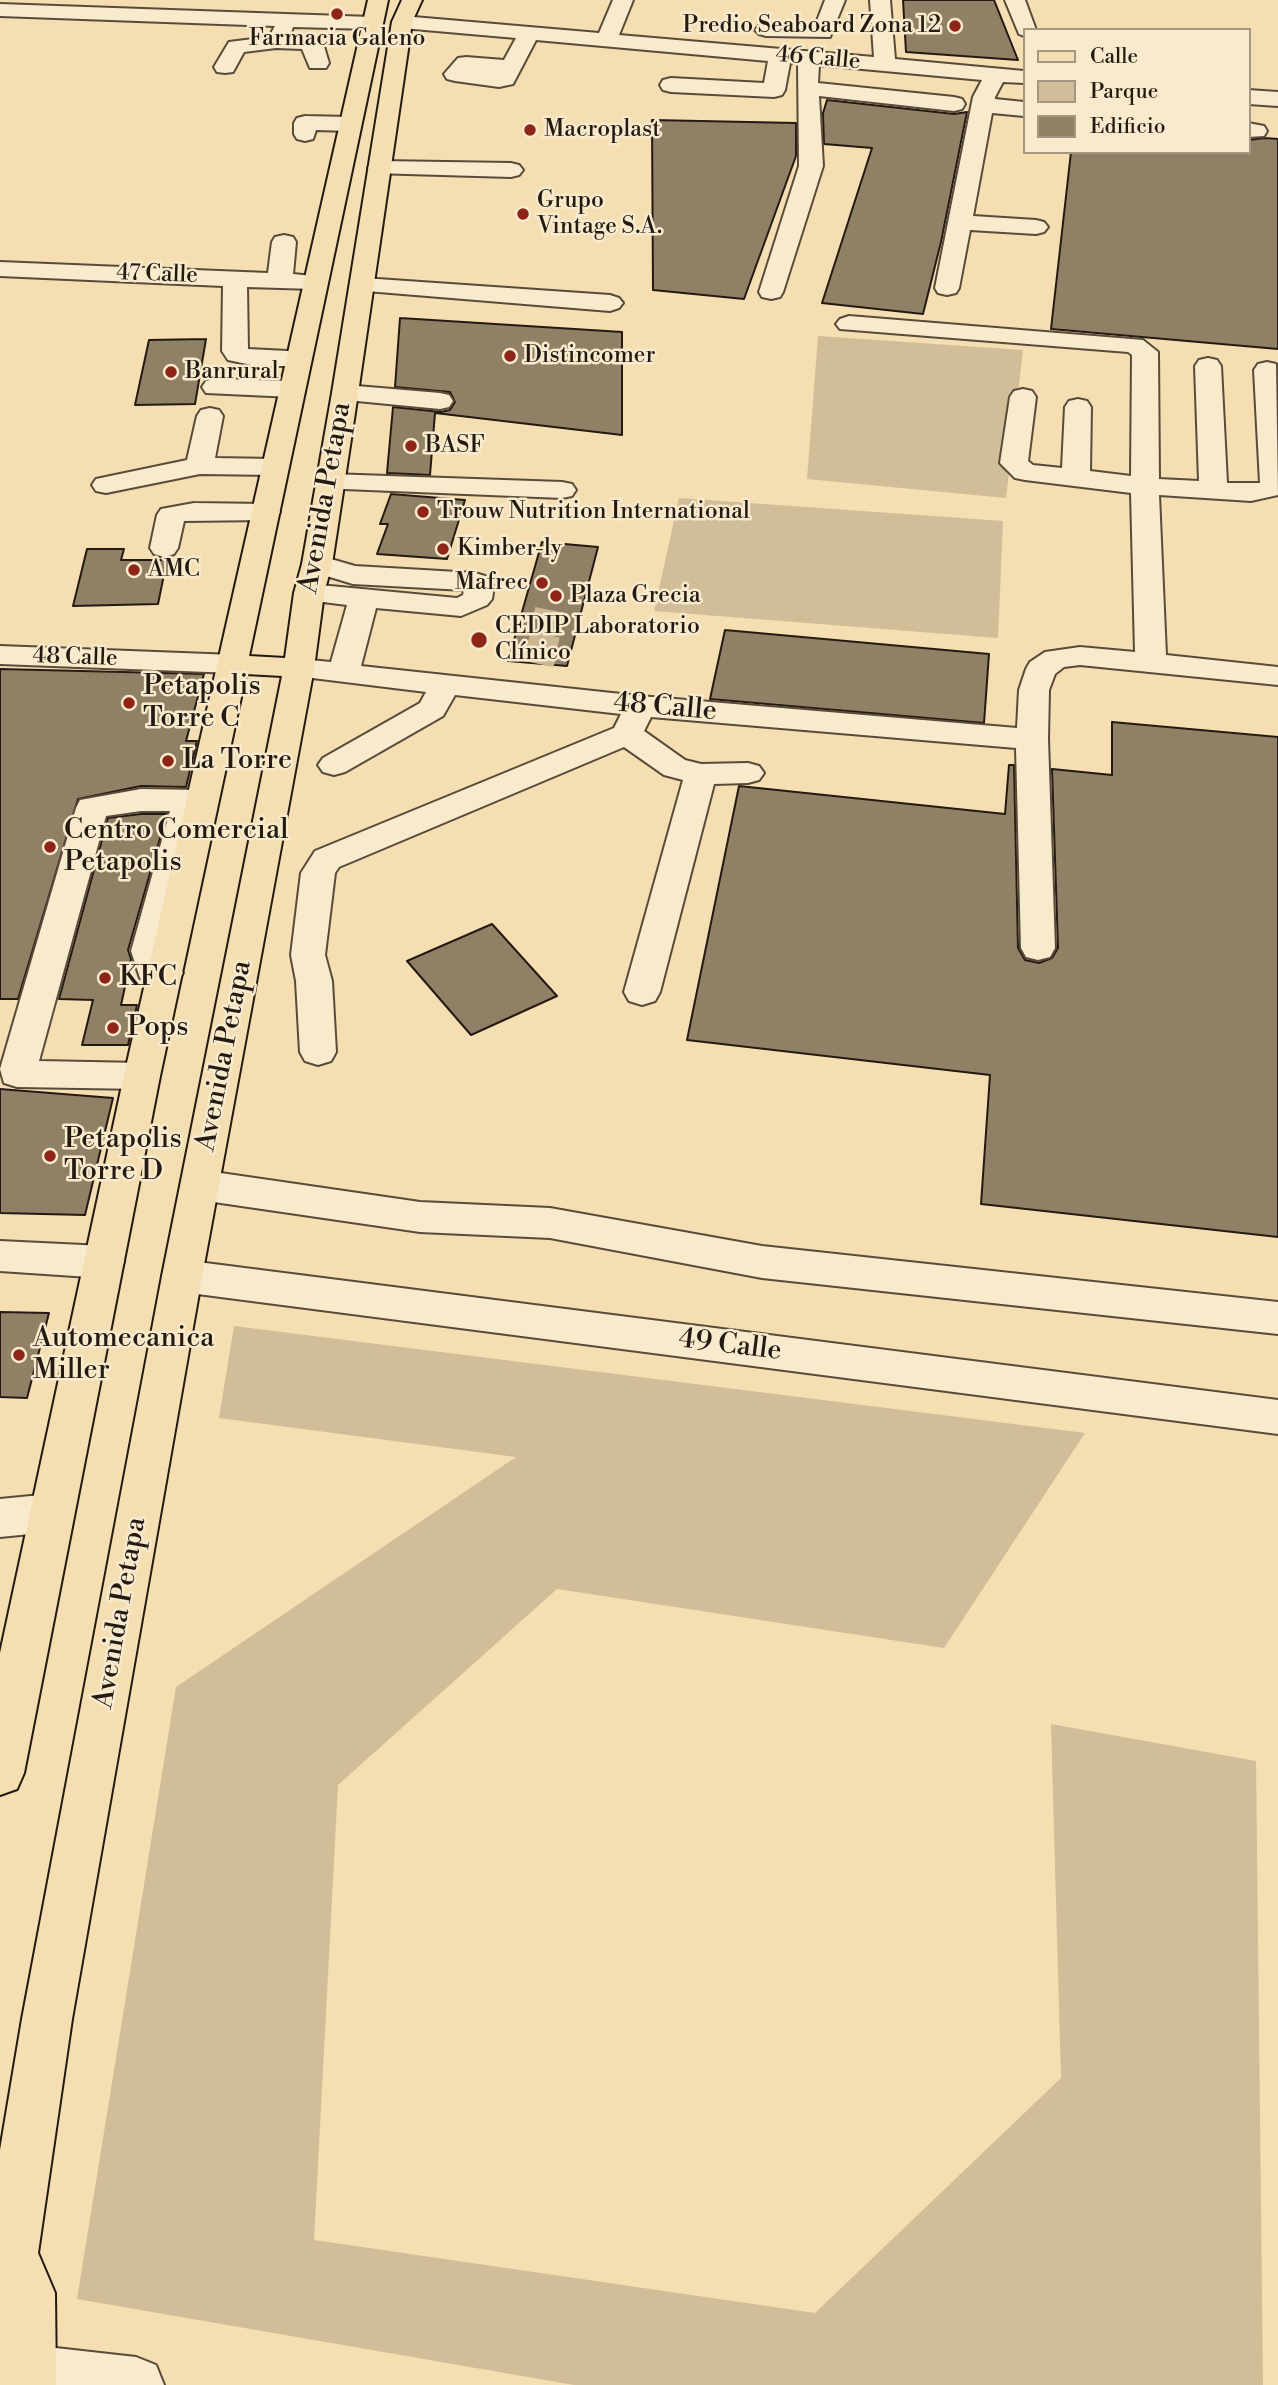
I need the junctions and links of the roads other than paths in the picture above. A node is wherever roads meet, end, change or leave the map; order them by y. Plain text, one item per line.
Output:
1 (317, 0) edge
2 (835, 0) edge
3 (880, 0) edge
4 (1015, 0) edge
5 (27, 5) edge
6 (458, 5) dead end
7 (190, 8) edge
8 (0, 10) edge
9 (388, 10) edge
10 (619, 10) edge
11 (549, 14) dead end
12 (589, 17) dead end
13 (298, 21) junction
14 (1025, 28) edge
15 (823, 33) junction
16 (528, 35) junction
17 (606, 41) junction
18 (276, 42) junction
19 (752, 54) junction
20 (780, 56) junction
21 (815, 59) junction
22 (318, 63) dead end
23 (885, 65) junction
24 (225, 67) dead end
25 (511, 67) dead end
26 (995, 75) junction
27 (1023, 78) edge
28 (671, 85) dead end
29 (808, 88) junction
30 (774, 90) junction
31 (1250, 97) edge
32 (1278, 99) edge
33 (954, 104) dead end
34 (983, 106) junction
35 (1023, 109) edge
36 (774, 116) dead end
37 (305, 120) dead end
38 (349, 124) junction
39 (380, 168) junction
40 (511, 170) dead end
41 (960, 222) junction
42 (1036, 227) dead end
43 (284, 242) dead end
44 (0, 269) edge
45 (242, 279) junction
46 (280, 280) junction
47 (314, 282) junction
48 (363, 285) junction
49 (947, 288) dead end
50 (771, 292) dead end
51 (610, 303) dead end
52 (849, 324) dead end
53 (1208, 366) dead end
54 (1267, 370) dead end
55 (295, 374) junction
56 (215, 387) dead end
57 (345, 393) junction
58 (1023, 397) dead end
59 (440, 401) dead end
60 (1078, 407) dead end
61 (210, 416) dead end
62 (200, 466) junction
63 (275, 467) junction
64 (1076, 478) junction
65 (330, 482) junction
66 (106, 485) dead end
67 (1145, 486) junction
68 (562, 489) dead end
69 (1213, 490) junction
70 (266, 512) junction
71 (164, 548) dead end
72 (317, 564) junction
73 (309, 593) junction
74 (363, 599) junction
75 (0, 655) edge
76 (1151, 663) junction
77 (234, 664) junction
78 (539, 664) tunnel mouth
79 (299, 668) junction
80 (344, 673) junction
81 (1278, 676) edge
82 (446, 684) junction
83 (532, 694) junction
84 (633, 720) junction
85 (1032, 739) junction
86 (334, 765) dead end
87 (748, 773) dead end
88 (701, 774) junction
89 (202, 801) junction
90 (1038, 948) dead end
91 (165, 974) joint
92 (642, 992) dead end
93 (317, 1052) dead end
94 (142, 1076) junction
95 (200, 1185) junction
96 (0, 1256) edge
97 (104, 1262) junction
98 (182, 1276) junction
99 (1278, 1318) edge
100 (1278, 1417) edge
101 (51, 1513) junction
102 (0, 1518) edge
103 (4, 1717) edge
104 (0, 1768) edge
105 (9, 2252) junction
106 (0, 2319) edge
107 (30, 2381) edge
108 (136, 2385) edge

1 - 13 street
2 - 15 street
3 - 23 street
4 - 14 street
5 - 7 street, 46 Calle
5 - 8 street, 46 Calle
6 - 11 street
7 - 13 street, 46 Calle
9 - 13 street, 46 Calle
9 - 16 street, 46 Calle
9 - 38 main road, Avenida Petapa
9 - 39 main road, Avenida Petapa
10 - 12 street
10 - 17 street
13 - 18 street
15 - 19 street
15 - 21 street
16 - 17 street, 46 Calle
16 - 25 street
17 - 19 street, 46 Calle
18 - 22 street
18 - 24 street
19 - 20 street, 46 Calle
20 - 21 street, 46 Calle
20 - 30 street
21 - 23 street, 46 Calle
21 - 29 street
23 - 26 street, 46 Calle
26 - 27 street, 46 Calle
26 - 34 street
28 - 30 street
29 - 33 street
29 - 50 street
30 - 36 street
31 - 32 street
34 - 35 street
34 - 41 street
37 - 38 street
38 - 47 main road, Avenida Petapa
39 - 40 street
39 - 48 main road, Avenida Petapa
41 - 42 street
41 - 49 street
43 - 46 street
44 - 45 street, 47 Calle
45 - 46 street, 47 Calle
45 - 55 street
46 - 47 street, 47 Calle
47 - 55 main road, Avenida Petapa
48 - 51 street
48 - 57 main road, Avenida Petapa
52 - 67 street
53 - 69 street
54 - 69 street
55 - 56 street
55 - 63 main road, Avenida Petapa
57 - 59 street
57 - 65 main road, Avenida Petapa
58 - 64 street
60 - 64 street
61 - 62 street
62 - 63 street
62 - 66 street
63 - 70 main road, Avenida Petapa
64 - 67 street
65 - 68 street
65 - 72 main road, Avenida Petapa
67 - 69 street
67 - 76 street
70 - 71 street
70 - 77 main road, Avenida Petapa
72 - 73 main road, Avenida Petapa
72 - 74 street
73 - 74 street
73 - 79 main road, Avenida Petapa
74 - 80 street
75 - 77 street, 48 Calle
76 - 81 street
76 - 85 street
77 - 79 main road
77 - 89 main road, Avenida Petapa
78 - 83 street
79 - 80 street, 48 Calle
79 - 95 main road, Avenida Petapa
80 - 82 street, 48 Calle
82 - 83 street, 48 Calle
82 - 86 street
83 - 84 street, 48 Calle
84 - 85 street, 48 Calle
84 - 88 street
84 - 93 street
85 - 90 street
87 - 88 street
88 - 92 street
89 - 91 street
89 - 94 street
91 - 94 main road
94 - 97 main road
95 - 98 main road, Avenida Petapa
95 - 99 street
96 - 97 street
97 - 101 main road
98 - 100 street, 49 Calle
98 - 105 main road, Avenida Petapa
101 - 102 street
101 - 103 main road
103 - 104 main road
105 - 106 main road, Avenida Petapa
105 - 107 main road
107 - 108 street

